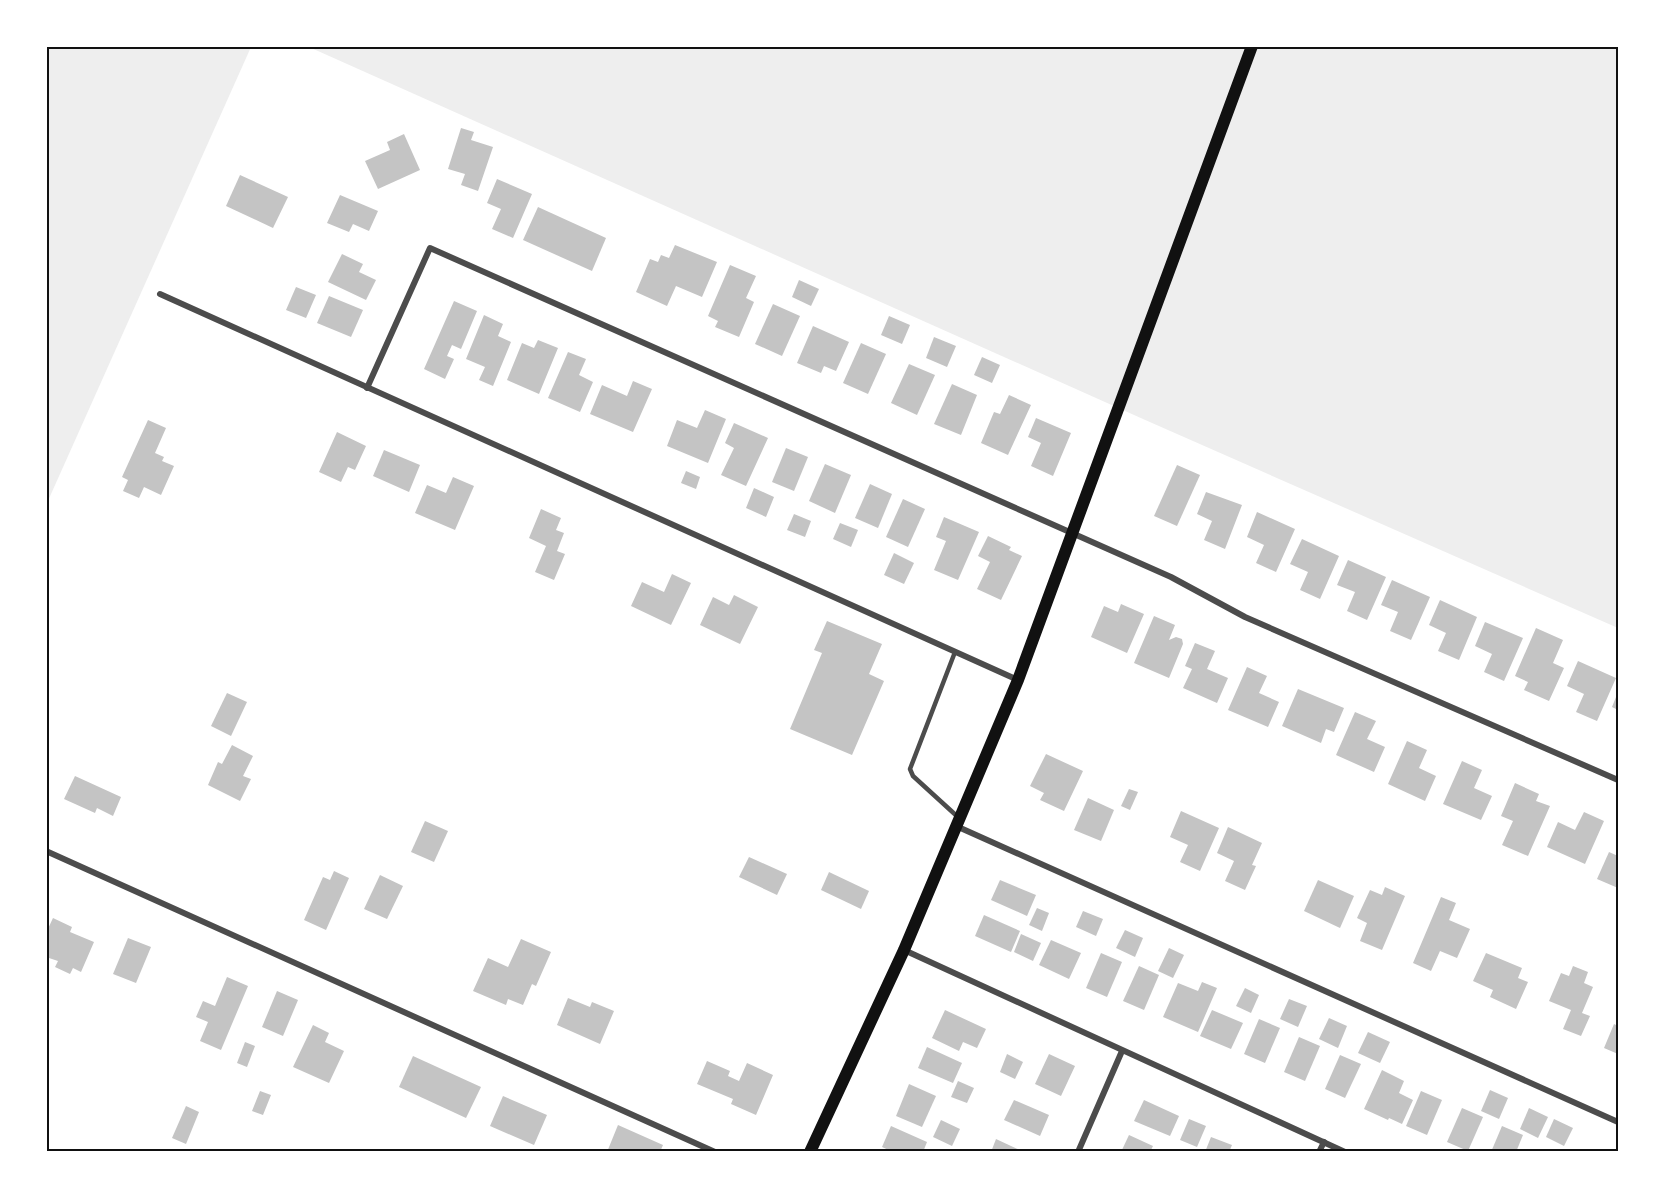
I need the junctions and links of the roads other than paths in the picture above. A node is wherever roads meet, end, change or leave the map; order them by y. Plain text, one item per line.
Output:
1 (1252, 46) edge
2 (160, 294) dead end
3 (367, 388) junction
4 (1072, 532) junction
5 (955, 652) junction
6 (1018, 680) junction
7 (1618, 780) edge
8 (957, 822) junction
9 (46, 851) edge
10 (904, 950) junction
11 (1122, 1051) junction
12 (1618, 1122) edge
13 (1324, 1142) junction
14 (714, 1152) edge
15 (810, 1152) edge
16 (1078, 1152) edge
17 (1319, 1152) edge
18 (1345, 1152) edge

1 - 4 main road
2 - 3 street
3 - 4 street
3 - 5 street
4 - 6 main road
4 - 7 street
5 - 6 street
5 - 8 lane
6 - 8 main road
8 - 10 main road
8 - 12 street
9 - 14 street
10 - 11 street
10 - 15 main road
11 - 13 street
11 - 16 street
13 - 17 street
13 - 18 street

